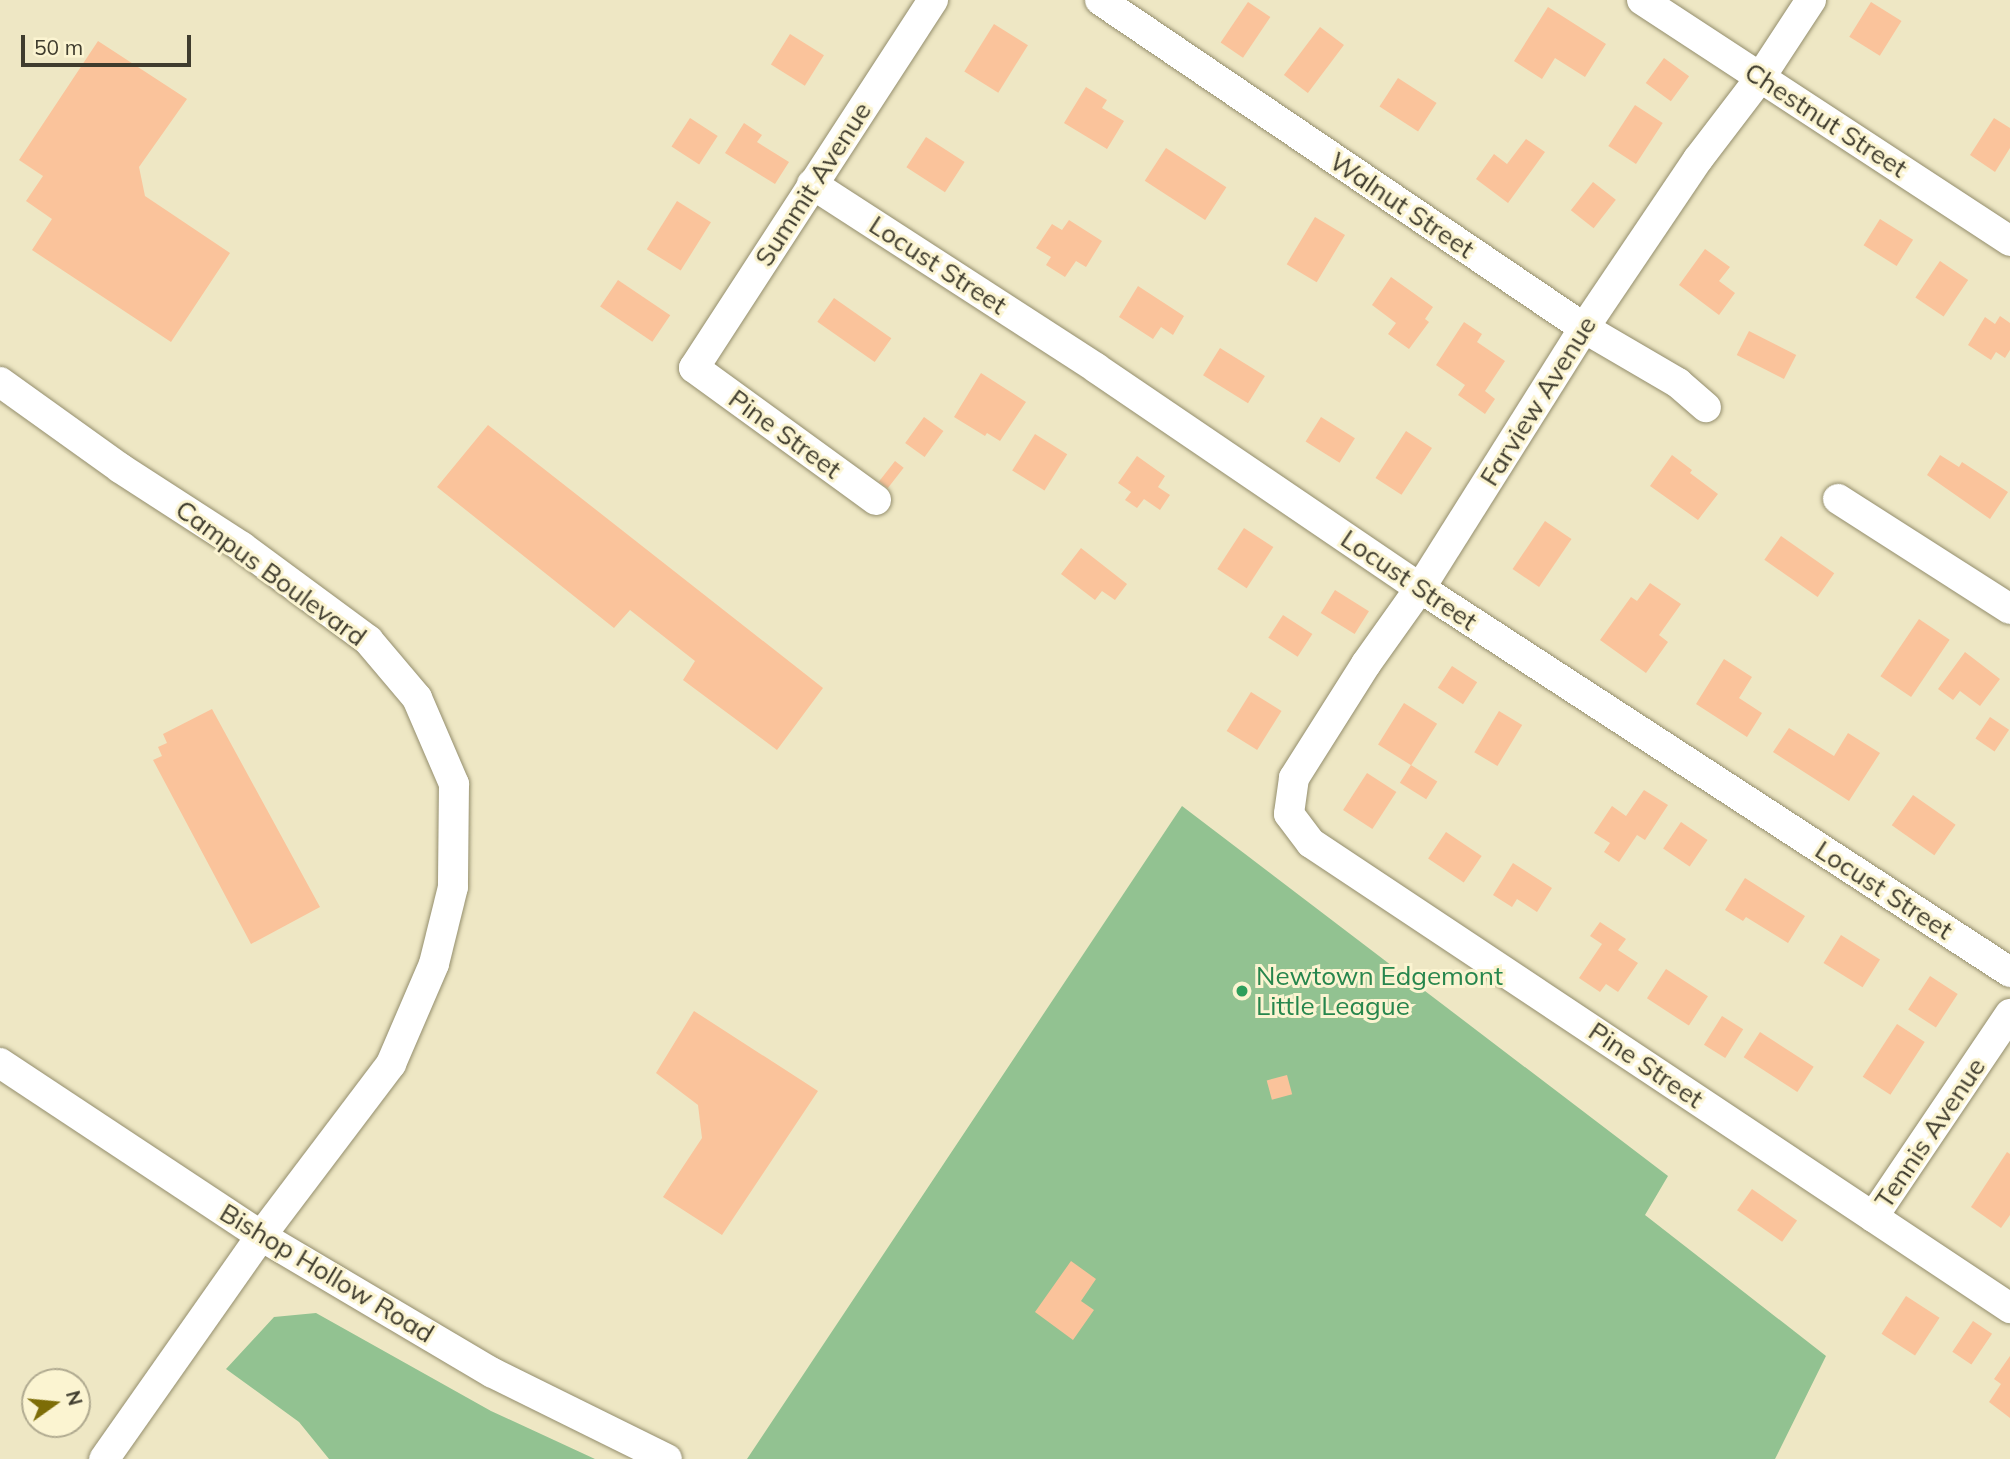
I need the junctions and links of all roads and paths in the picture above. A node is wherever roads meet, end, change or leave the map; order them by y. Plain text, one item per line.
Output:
1 (933, 0) edge
2 (1100, 0) edge
3 (1642, 0) edge
4 (1811, 0) edge
5 (1760, 78) junction
6 (812, 184) junction
7 (2010, 241) edge
8 (1584, 328) junction
9 (694, 368) joint
10 (0, 382) edge
11 (1706, 407) dead end
12 (1838, 499) dead end
13 (876, 500) dead end
14 (1420, 588) junction
15 (2010, 609) edge
16 (1289, 814) joint
17 (2010, 972) edge
18 (2010, 1014) edge
19 (0, 1063) edge
20 (1874, 1217) junction
21 (261, 1236) junction
22 (2010, 1308) edge
23 (104, 1459) edge
24 (667, 1459) edge

1 - 6 street, Summit Avenue
2 - 8 street, Walnut Street
3 - 5 street, Chestnut Street
4 - 5 street, Farview Avenue
5 - 7 street, Chestnut Street
5 - 8 street, Farview Avenue
6 - 9 street, Summit Avenue
6 - 14 street, Locust Street
8 - 11 street, Walnut Street
8 - 14 street, Farview Avenue
9 - 13 street, Pine Street
10 - 21 street, Campus Boulevard
12 - 15 street
14 - 16 street, Farview Avenue
14 - 17 street, Locust Street
16 - 20 street, Pine Street
18 - 20 street, Tennis Avenue
19 - 21 street, Bishop Hollow Road
20 - 22 street, Pine Street
21 - 23 street, Campus Boulevard
21 - 24 street, Bishop Hollow Road

